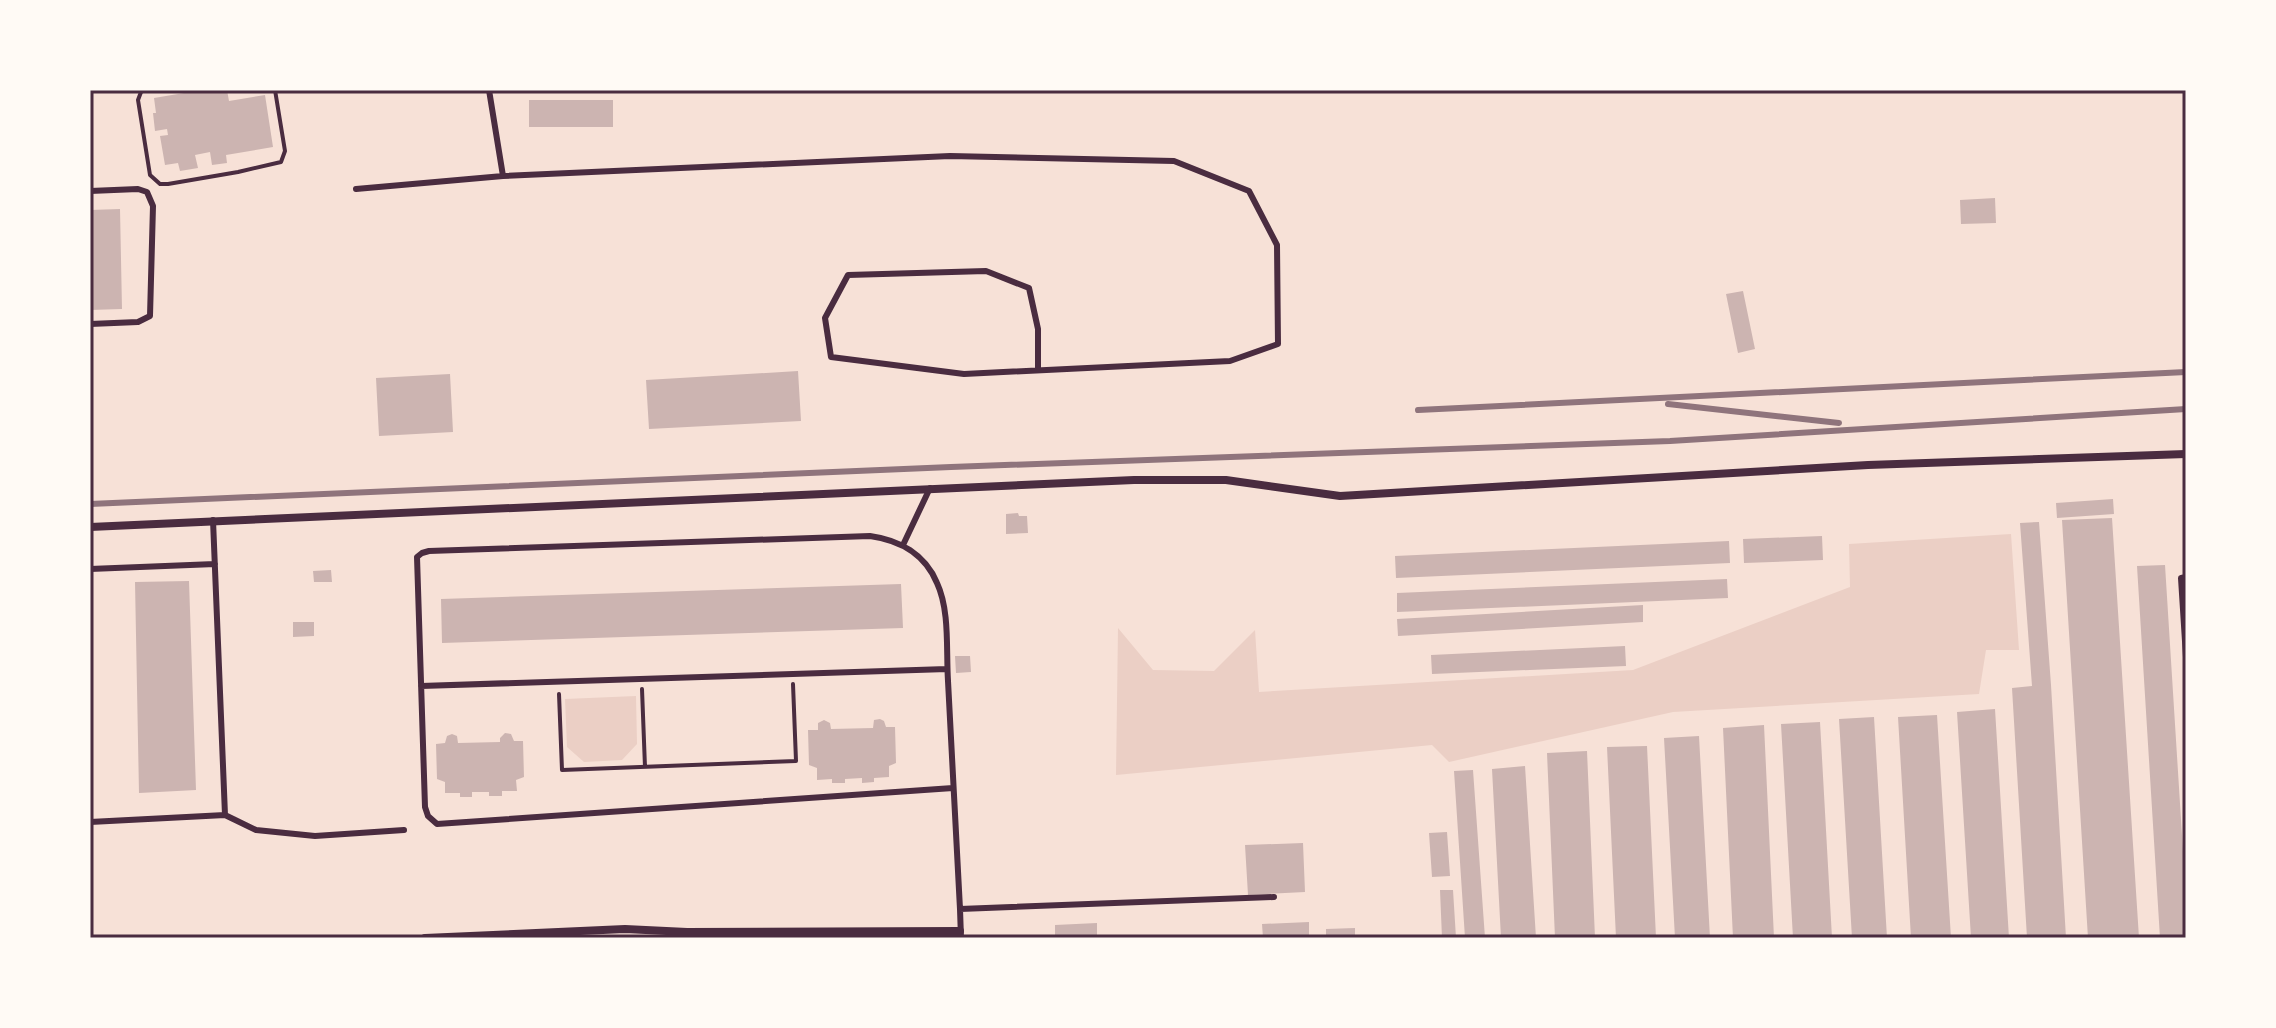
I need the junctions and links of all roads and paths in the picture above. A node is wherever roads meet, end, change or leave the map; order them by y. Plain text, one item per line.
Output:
1 (145, 90) edge
2 (275, 90) edge
3 (489, 90) edge
4 (503, 176) junction
5 (356, 189) dead end
6 (90, 191) edge
7 (90, 324) edge
8 (1038, 370) junction
9 (2186, 454) edge
10 (930, 488) junction
11 (213, 520) junction
12 (90, 527) edge
13 (903, 545) junction
14 (215, 564) junction
15 (90, 569) edge
16 (2186, 577) edge
17 (2186, 657) edge
18 (947, 669) junction
19 (793, 674) junction
20 (641, 679) junction
21 (559, 682) junction
22 (421, 686) junction
23 (645, 767) junction
24 (953, 788) junction
25 (225, 815) junction
26 (90, 822) edge
27 (404, 830) dead end
28 (1274, 897) dead end
29 (960, 909) junction
30 (961, 935) edge
31 (425, 938) edge

1 - 2 path
3 - 4 lane
4 - 5 lane
4 - 8 lane
6 - 7 lane
8 - 8 lane
9 - 10 street
10 - 11 street
10 - 13 lane
11 - 12 street
11 - 14 lane
13 - 18 lane
13 - 22 lane
14 - 15 lane
14 - 25 lane
16 - 17 lane
18 - 19 lane
18 - 24 lane
19 - 20 lane
19 - 23 path
20 - 21 lane
20 - 23 path
21 - 22 lane
21 - 23 path
22 - 24 lane
24 - 29 lane
25 - 26 lane
25 - 27 lane
28 - 29 lane
29 - 30 lane
30 - 31 street

